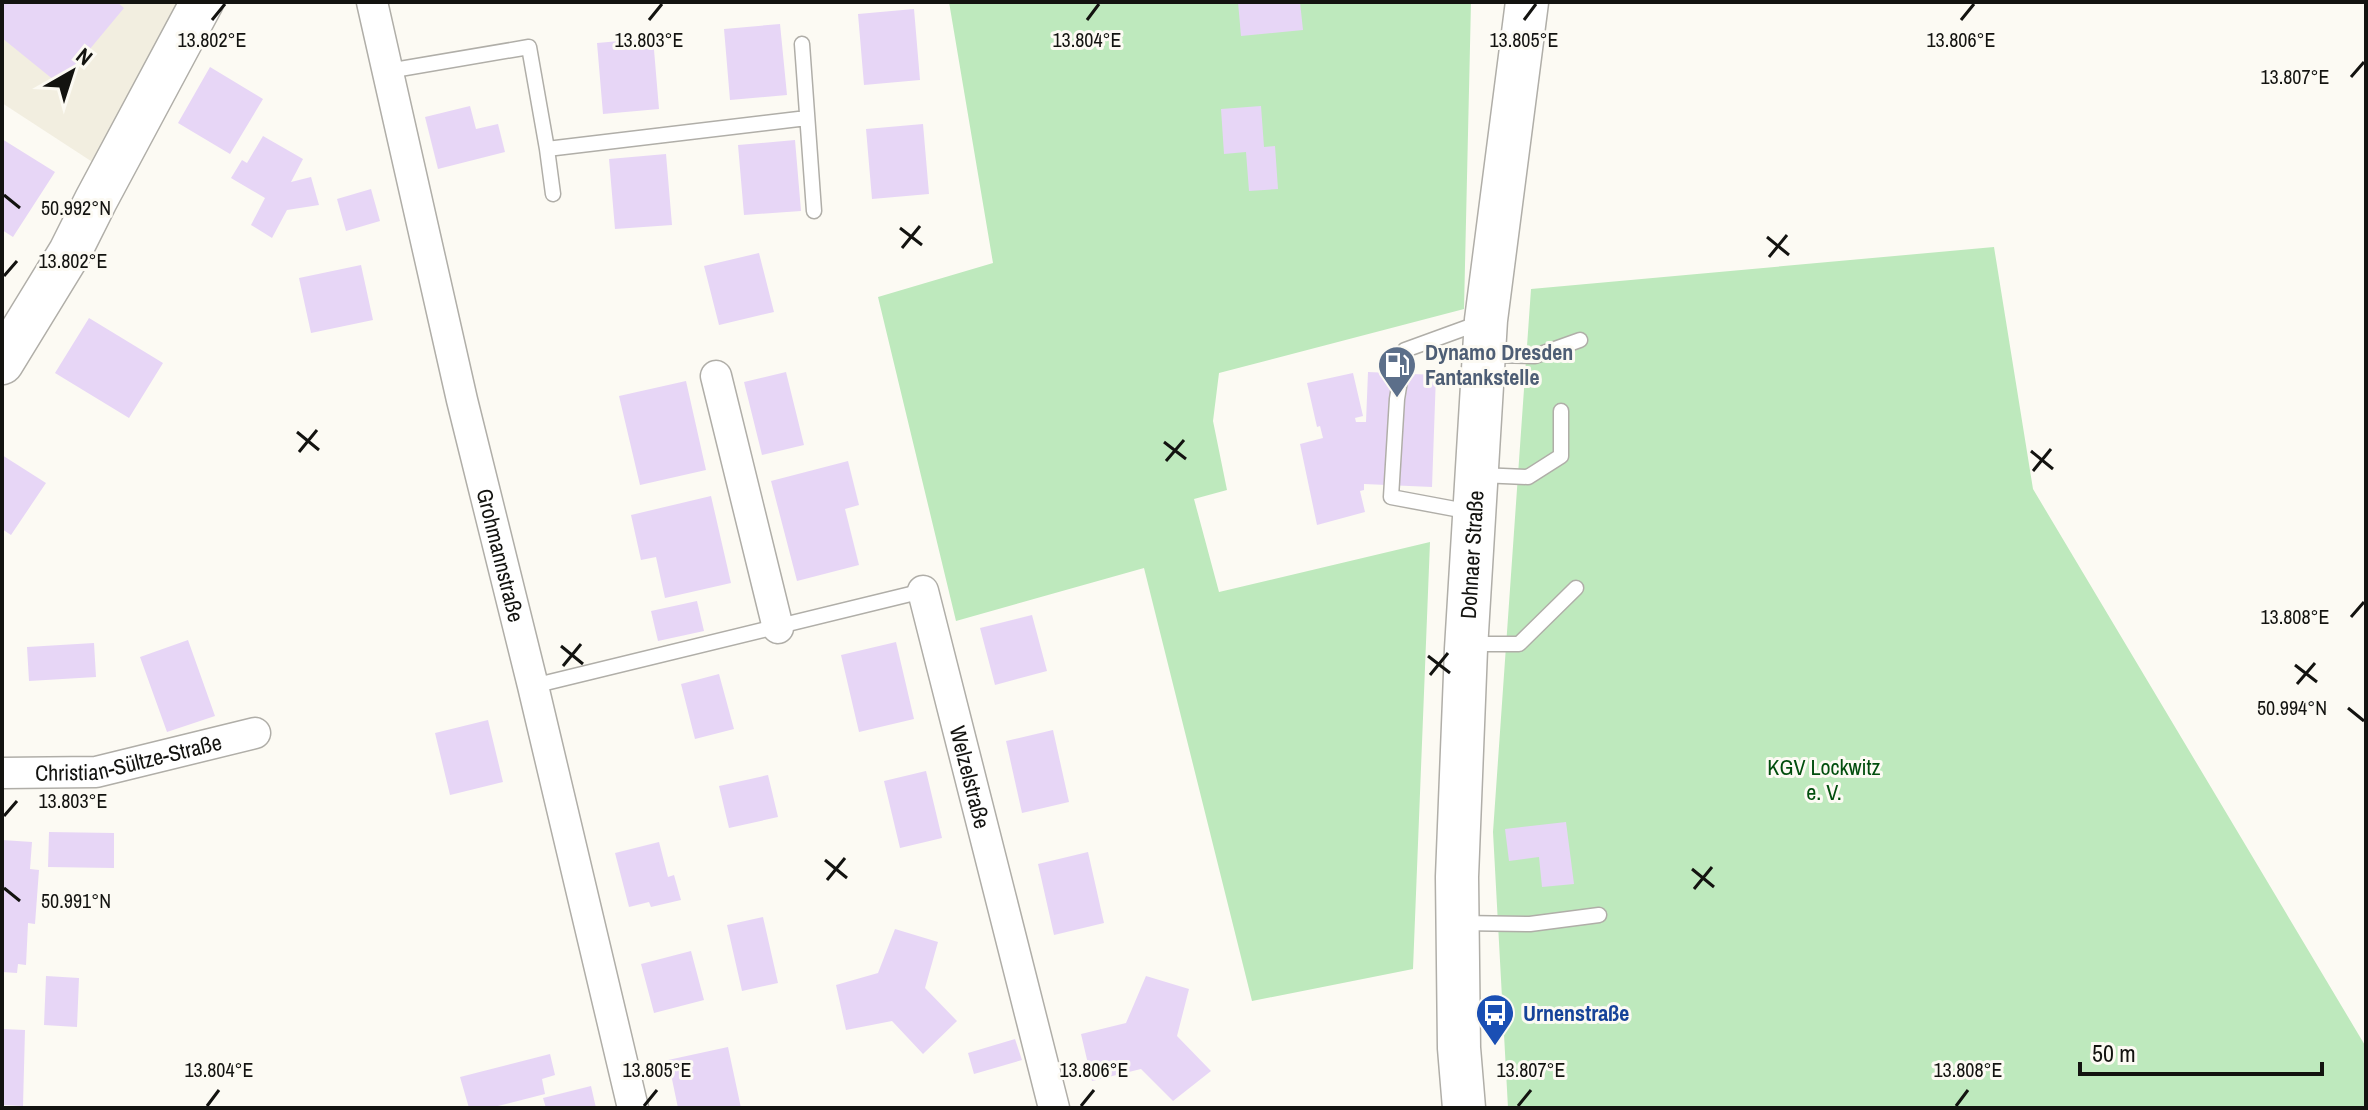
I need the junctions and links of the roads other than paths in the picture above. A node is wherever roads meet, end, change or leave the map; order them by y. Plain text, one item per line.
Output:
1 (202, 2) edge
2 (372, 2) edge
3 (1527, 2) edge
4 (802, 44) dead end
5 (388, 71) junction
6 (807, 118) junction
7 (547, 149) junction
8 (553, 194) dead end
9 (814, 211) dead end
10 (1485, 338) junction
11 (1580, 340) dead end
12 (2, 363) edge
13 (716, 376) dead end
14 (1561, 411) dead end
15 (1476, 494) junction
16 (1576, 588) dead end
17 (923, 591) joint
18 (778, 628) junction
19 (1466, 644) junction
20 (533, 686) junction
21 (255, 733) dead end
22 (2, 773) edge
23 (1599, 915) dead end
24 (1457, 923) junction
25 (633, 1108) edge
26 (1054, 1108) edge
27 (1464, 1108) edge

1 - 12 main road
2 - 5 street, Grohmannstraße
3 - 10 main road, Dohnaer Straße
4 - 6 lane
5 - 7 lane
5 - 20 street, Grohmannstraße
6 - 7 lane
6 - 9 lane
7 - 8 lane
10 - 11 lane
10 - 15 main road, Dohnaer Straße
10 - 15 lane
13 - 18 street
14 - 15 lane
15 - 19 main road, Dohnaer Straße
16 - 19 lane
17 - 18 lane, Welzelstraße
17 - 26 street, Welzelstraße
18 - 20 lane, Welzelstraße
19 - 24 main road, Dohnaer Straße
20 - 25 street, Grohmannstraße
21 - 22 street, Christian-Sültze-Straße
23 - 24 lane
24 - 27 main road, Dohnaer Straße

